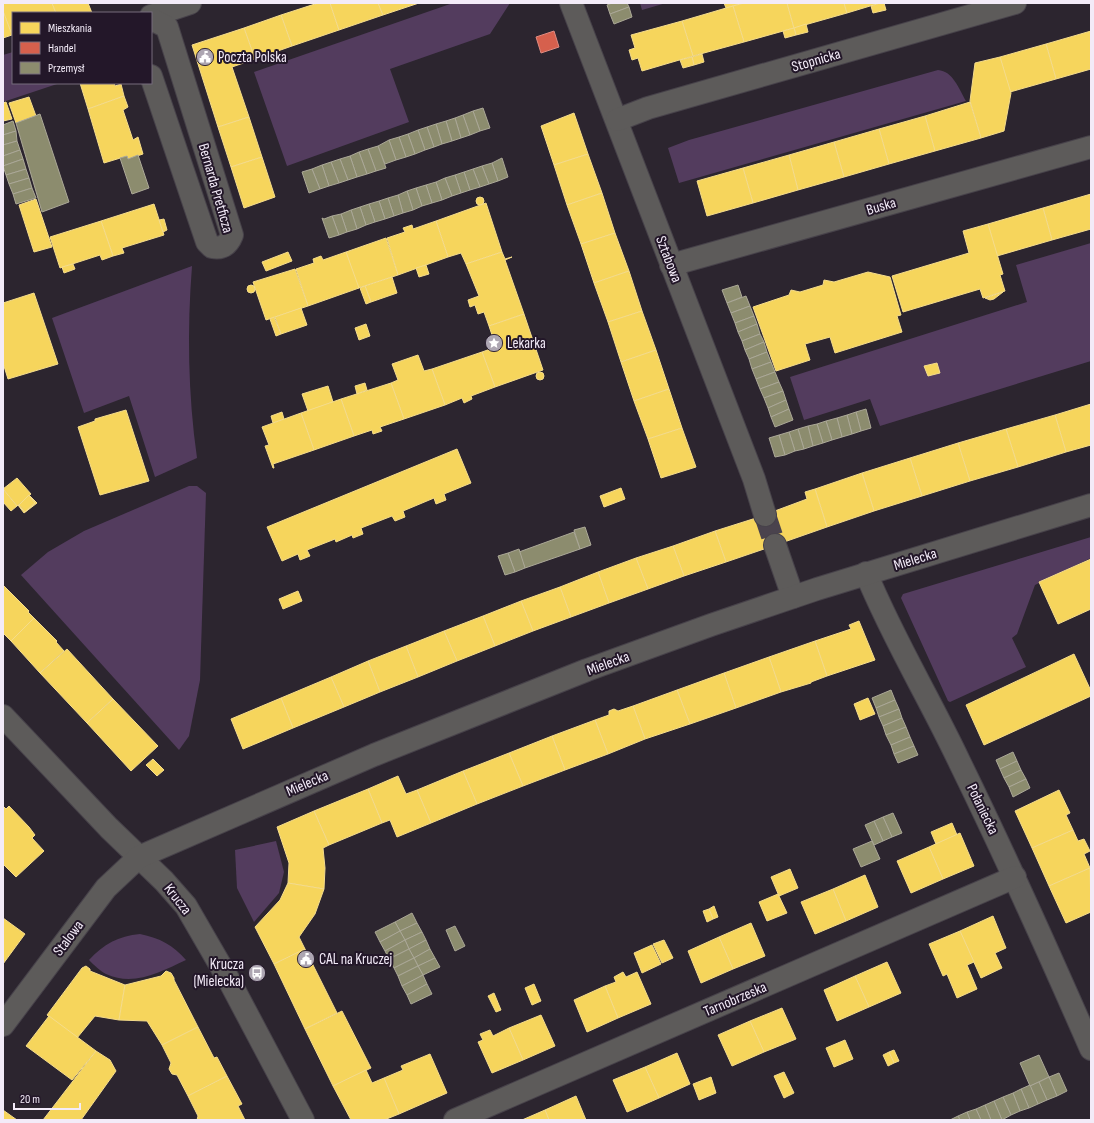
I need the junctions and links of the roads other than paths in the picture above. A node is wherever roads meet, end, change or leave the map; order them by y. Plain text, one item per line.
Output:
1 (190, 3) edge
2 (571, 3) edge
3 (1015, 3) edge
4 (152, 17) edge
5 (152, 18) edge
6 (152, 79) edge
7 (617, 120) junction
8 (1091, 147) edge
9 (671, 265) junction
10 (1091, 505) edge
11 (765, 514) tunnel mouth
12 (775, 545) tunnel mouth
13 (866, 573) junction
14 (793, 597) junction
15 (3, 716) edge
16 (139, 857) junction
17 (1015, 877) junction
18 (3, 1026) edge
19 (1091, 1049) edge
20 (303, 1120) edge
21 (455, 1120) edge

1 - 4 street
2 - 7 street, Sztabowa
3 - 7 street, Stopnicka
5 - 6 street, Bernarda Pretficza
7 - 9 street, Sztabowa
8 - 9 street, Buska
9 - 11 street, Sztabowa
10 - 13 street, Mielecka
12 - 14 street
13 - 14 street, Mielecka
13 - 17 street, Połaniecka
14 - 16 street, Mielecka
15 - 16 street, Krucza
16 - 18 street, Stalowa
16 - 20 street, Krucza
17 - 19 street, Połaniecka
17 - 21 street, Tarnobrzeska

